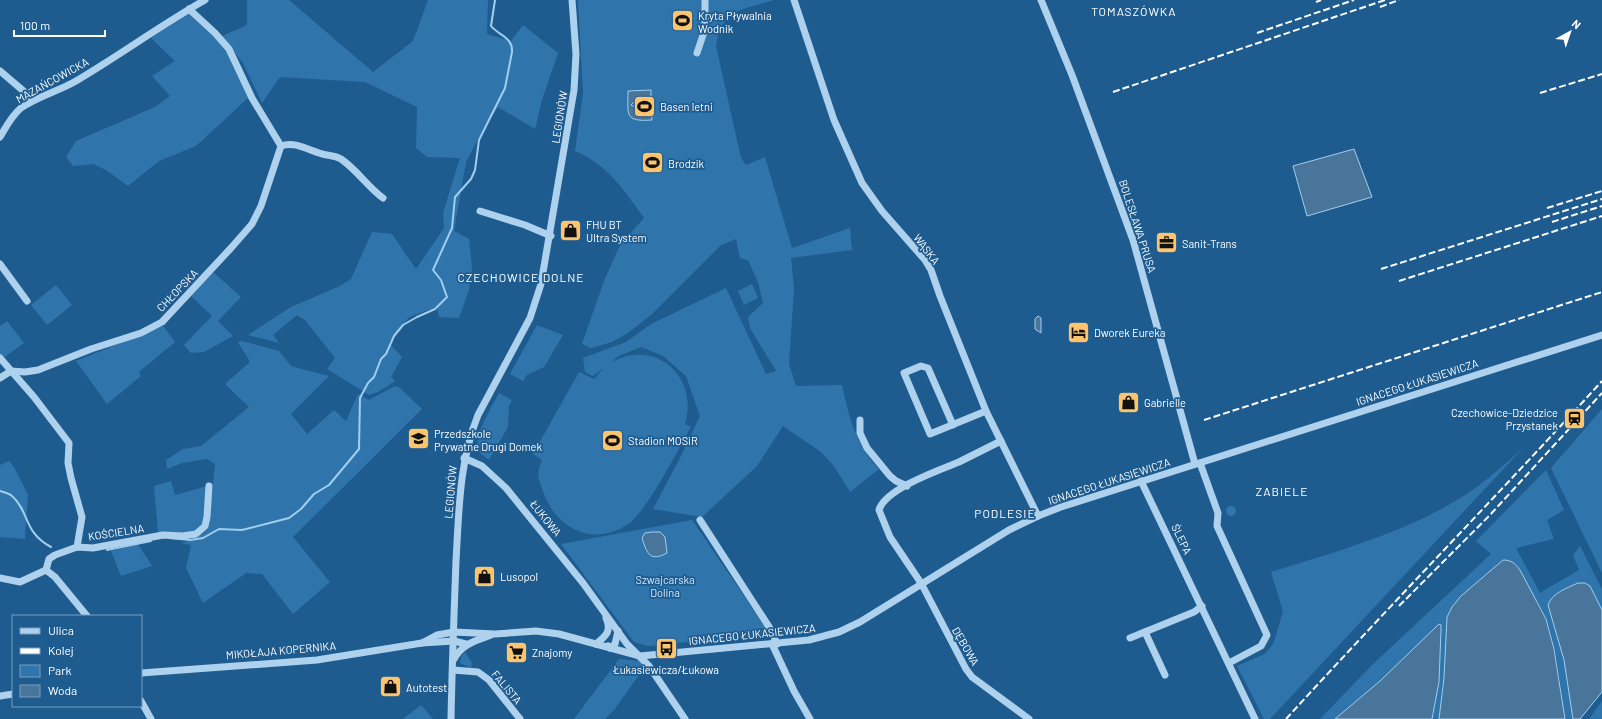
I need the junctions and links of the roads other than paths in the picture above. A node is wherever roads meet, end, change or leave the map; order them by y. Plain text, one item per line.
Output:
1 (205, 0) edge
2 (572, 0) edge
3 (705, 0) edge
4 (794, 0) edge
5 (1041, 0) edge
6 (188, 9) junction
7 (697, 53) dead end
8 (0, 71) edge
9 (34, 100) junction
10 (0, 137) edge
11 (281, 146) junction
12 (383, 198) dead end
13 (480, 211) dead end
14 (551, 236) junction
15 (0, 264) edge
16 (27, 301) dead end
17 (1602, 335) edge
18 (0, 358) edge
19 (11, 371) junction
20 (0, 378) edge
21 (986, 411) junction
22 (860, 420) dead end
23 (952, 425) junction
24 (1000, 441) junction
25 (464, 458) junction
26 (1198, 464) junction
27 (1141, 481) junction
28 (209, 486) dead end
29 (907, 486) junction
30 (1038, 516) junction
31 (700, 520) dead end
32 (77, 547) junction
33 (46, 570) junction
34 (0, 578) edge
35 (921, 583) junction
36 (599, 604) junction
37 (1202, 606) junction
38 (86, 615) edge
39 (618, 631) junction
40 (454, 632) junction
41 (1144, 632) junction
42 (495, 634) junction
43 (607, 636) junction
44 (1130, 638) dead end
45 (454, 641) junction
46 (422, 643) junction
47 (466, 644) junction
48 (596, 644) junction
49 (774, 644) junction
50 (610, 648) junction
51 (640, 656) junction
52 (453, 660) junction
53 (1229, 663) junction
54 (452, 670) junction
55 (142, 673) edge
56 (1165, 675) dead end
57 (12, 694) edge
58 (0, 696) edge
59 (142, 703) edge
60 (151, 719) edge
61 (450, 719) edge
62 (520, 719) edge
63 (686, 719) edge
64 (810, 719) edge
65 (1029, 719) edge
66 (1255, 719) edge

1 - 6 street, MAZAŃCOWICKA
2 - 14 street, LEGIONÓW
3 - 7 street
4 - 21 street, WĄSKA
5 - 26 street, BOLESŁAWA PRUSA
6 - 9 street, MAZAŃCOWICKA
6 - 11 street
8 - 9 street
9 - 10 street, MAZAŃCOWICKA
11 - 12 street
11 - 19 street, CHŁOPSKA
13 - 14 street
14 - 25 street, LEGIONÓW
15 - 16 street
17 - 26 street, IGNACEGO ŁUKASIEWICZA
18 - 19 street
19 - 20 street
19 - 32 street
21 - 23 street
21 - 24 street, WĄSKA
22 - 29 street
23 - 23 street
24 - 29 street
24 - 30 street, WĄSKA
25 - 36 street, ŁUKOWA
25 - 40 street, LEGIONÓW
26 - 27 street, IGNACEGO ŁUKASIEWICZA
26 - 53 street, BOLESŁAWA PRUSA
27 - 30 street, IGNACEGO ŁUKASIEWICZA
27 - 37 street, ŚLEPA
28 - 32 street, KOŚCIELNA
29 - 35 street, DĘBOWA
30 - 35 street, IGNACEGO ŁUKASIEWICZA
31 - 49 street
32 - 33 street, KOŚCIELNA
33 - 34 street
33 - 38 street
35 - 49 street, IGNACEGO ŁUKASIEWICZA
35 - 65 street, DĘBOWA
36 - 39 street, ŁUKOWA
36 - 43 street, ŁUKOWA
37 - 41 street
37 - 53 street, ŚLEPA
39 - 50 street
39 - 51 street, ŁUKOWA
40 - 42 street, IGNACEGO ŁUKASIEWICZA
40 - 45 street, LEGIONÓW
40 - 46 street, MIKOŁAJA KOPERNIKA
41 - 44 street
41 - 56 street
42 - 47 street, IGNACEGO ŁUKASIEWICZA
42 - 48 street, IGNACEGO ŁUKASIEWICZA
43 - 48 street
43 - 50 street, ŁUKOWA
45 - 46 street, MIKOŁAJA KOPERNIKA
45 - 47 street
45 - 52 street, LEGIONÓW
46 - 55 street, MIKOŁAJA KOPERNIKA
47 - 52 street
48 - 50 street, IGNACEGO ŁUKASIEWICZA
49 - 51 street, IGNACEGO ŁUKASIEWICZA
49 - 64 street
50 - 51 street, IGNACEGO ŁUKASIEWICZA
51 - 63 street, ŁUKOWA
52 - 54 street, LEGIONÓW
53 - 66 street, ŚLEPA
54 - 61 street, LEGIONÓW
54 - 62 street, FALISTA
57 - 58 street
59 - 60 street

